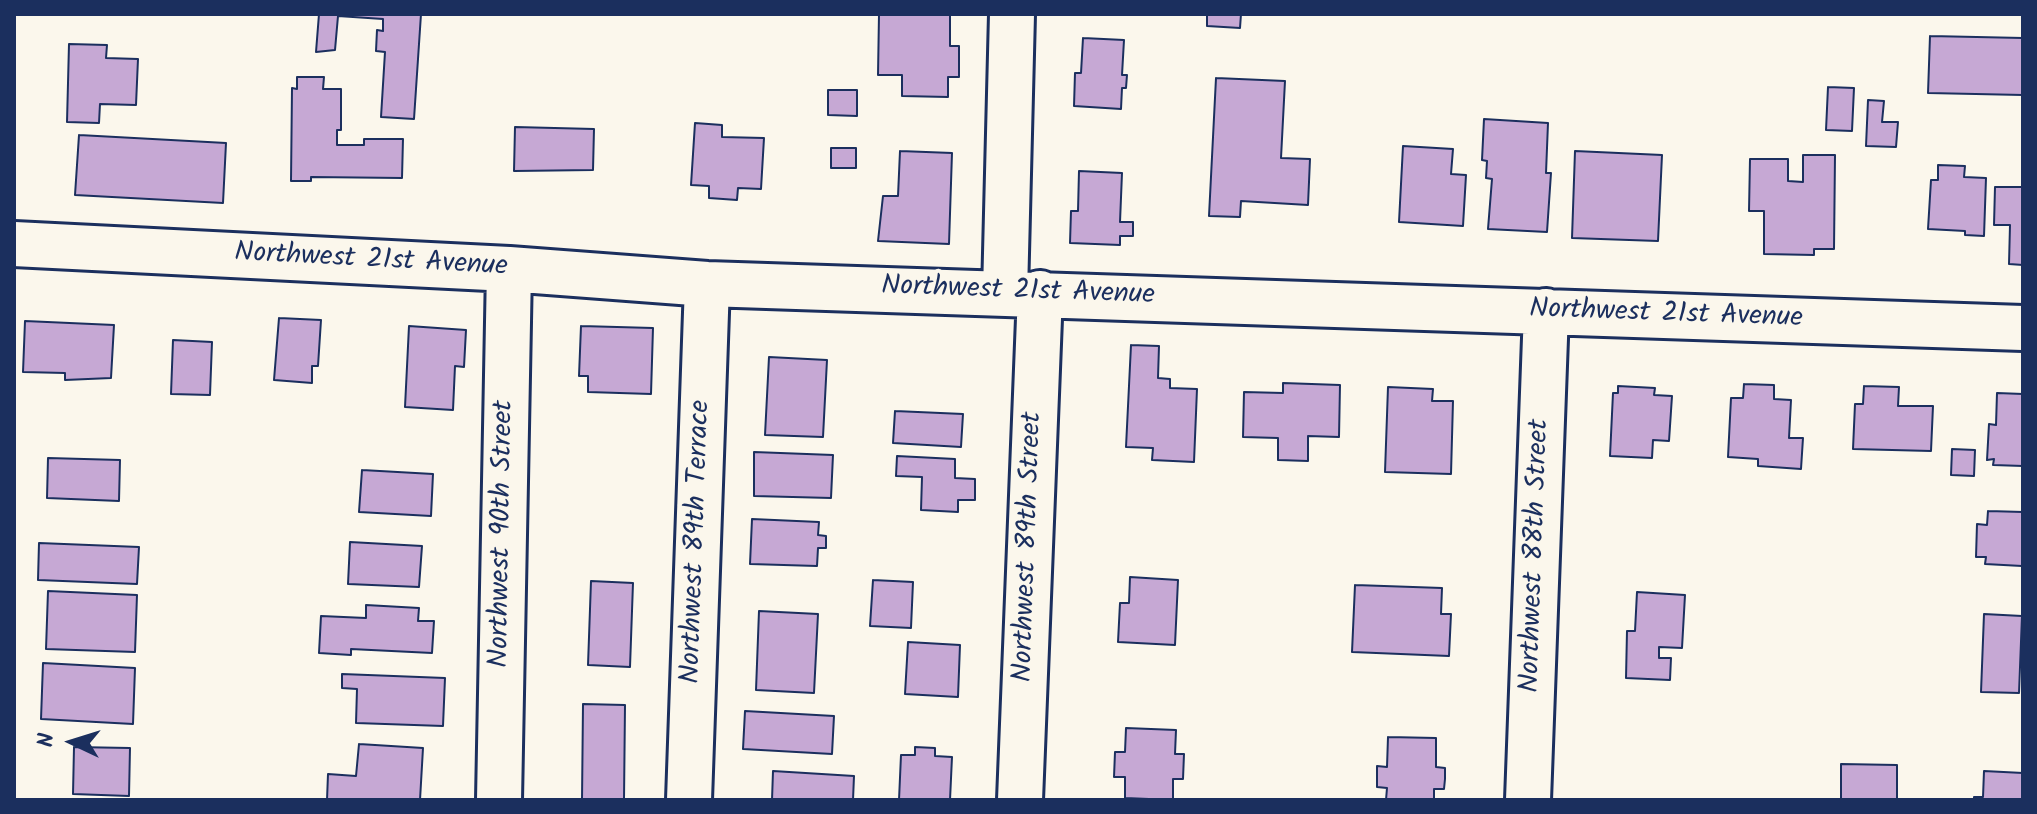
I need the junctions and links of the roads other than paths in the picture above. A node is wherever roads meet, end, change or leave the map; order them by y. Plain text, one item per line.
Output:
1 (1012, 14) edge
2 (14, 244) edge
3 (509, 269) junction
4 (707, 284) junction
5 (1022, 293) junction
6 (1546, 311) junction
7 (2023, 328) edge
8 (499, 800) edge
9 (689, 800) edge
10 (1020, 800) edge
11 (1528, 800) edge

1 - 5 street, Northwest 89th Street
2 - 3 street, Northwest 21st Avenue
3 - 4 street, Northwest 21st Avenue
3 - 8 street, Northwest 90th Street
4 - 5 street, Northwest 21st Avenue
4 - 9 street, Northwest 89th Terrace
5 - 6 street, Northwest 21st Avenue
5 - 10 street, Northwest 89th Street
6 - 7 street, Northwest 21st Avenue
6 - 11 street, Northwest 88th Street

